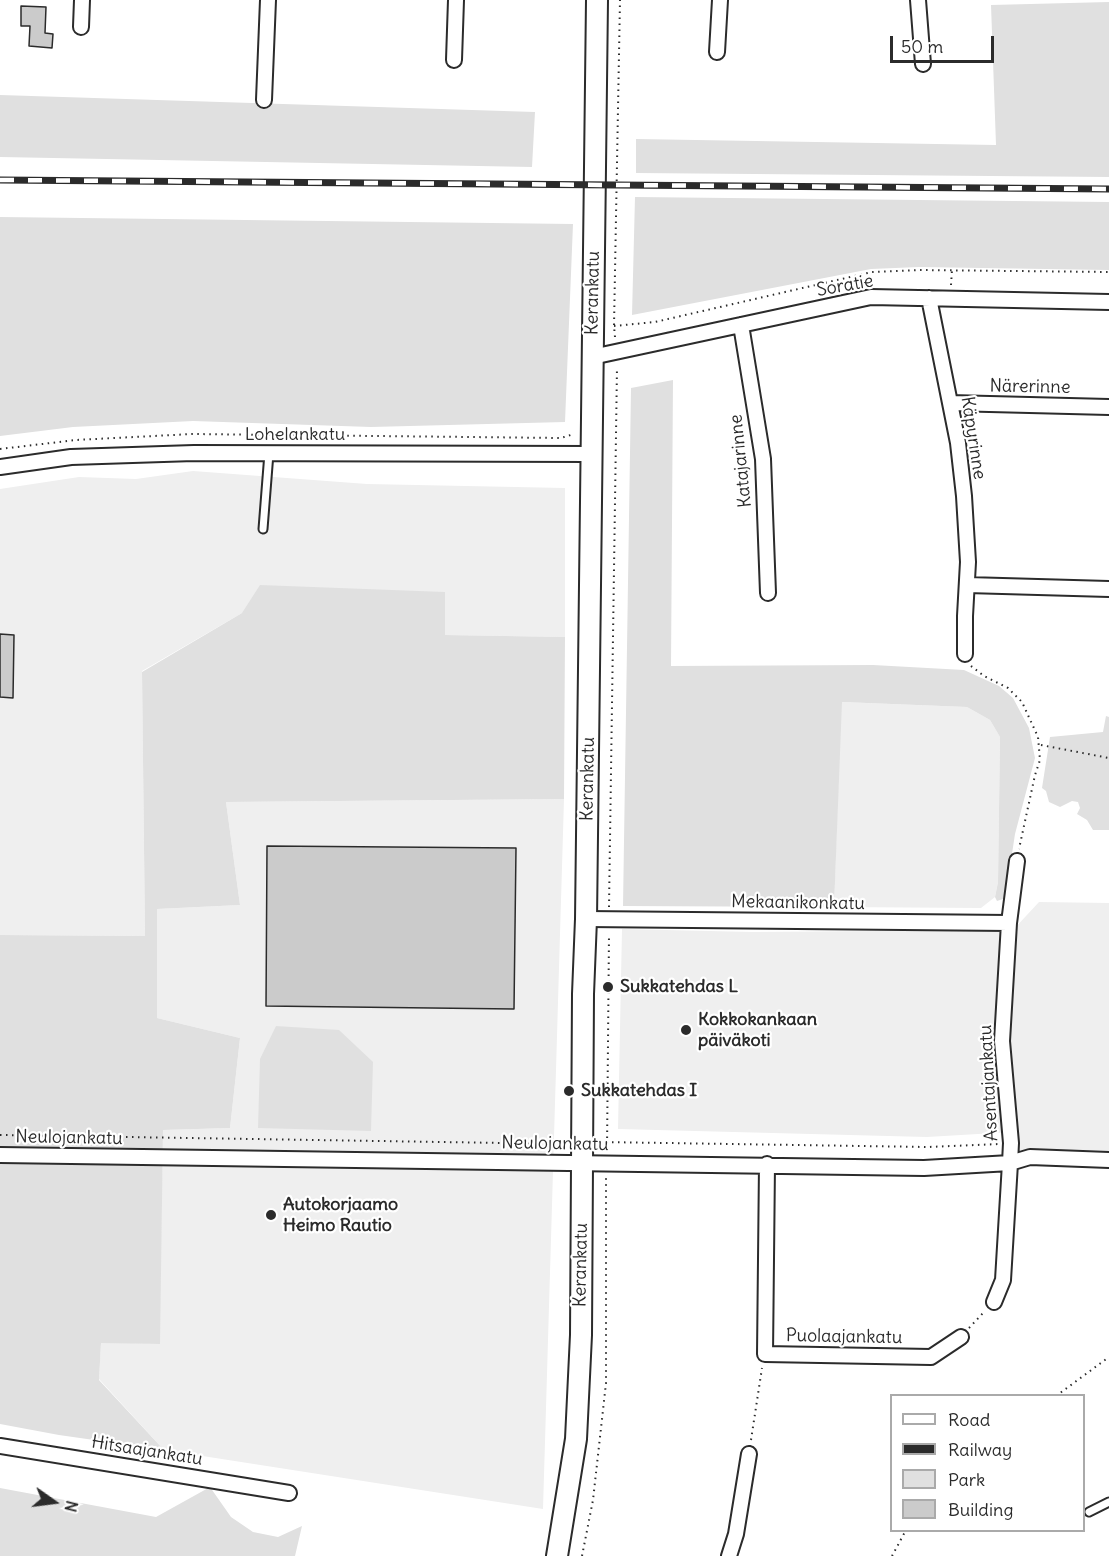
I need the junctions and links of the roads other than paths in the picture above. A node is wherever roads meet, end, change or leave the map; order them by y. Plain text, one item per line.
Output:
1 (82, 0) edge
2 (268, 0) edge
3 (456, 0) edge
4 (597, 0) edge
5 (720, 0) edge
6 (918, 0) edge
7 (81, 27) dead end
8 (717, 52) dead end
9 (454, 60) dead end
10 (923, 64) dead end
11 (264, 100) dead end
12 (929, 298) junction
13 (1109, 302) edge
14 (741, 325) junction
15 (592, 357) junction
16 (950, 403) junction
17 (1109, 407) edge
18 (269, 453) junction
19 (591, 454) junction
20 (0, 467) edge
21 (263, 529) dead end
22 (967, 585) junction
23 (1109, 589) edge
24 (768, 593) dead end
25 (965, 654) road end
26 (1017, 861) road end
27 (586, 919) junction
28 (1009, 923) junction
29 (583, 1153) junction
30 (0, 1155) edge
31 (1109, 1160) edge
32 (1010, 1163) junction
33 (766, 1164) junction
34 (993, 1302) road end
35 (961, 1336) road end
36 (0, 1446) edge
37 (749, 1454) road end
38 (288, 1493) dead end
39 (1109, 1502) edge
40 (1089, 1512) dead end
41 (557, 1556) edge
42 (729, 1556) edge

1 - 7 street
2 - 11 street
3 - 9 street
4 - 15 street, Kerankatu
5 - 8 street
6 - 10 street
12 - 13 street, Soratie
12 - 14 street, Soratie
12 - 16 street, Käpyrinne
14 - 15 street, Soratie
14 - 24 street, Katajarinne
15 - 19 street, Kerankatu
16 - 17 street, Närerinne
16 - 22 street, Käpyrinne
18 - 19 street, Lohelankatu
18 - 20 street, Lohelankatu
18 - 21 lane
19 - 27 street, Kerankatu
22 - 23 street
22 - 25 street, Käpyrinne
26 - 28 street, Asentajankatu
27 - 28 street, Mekaanikonkatu
27 - 29 street, Kerankatu
28 - 32 street, Asentajankatu
29 - 30 street, Neulojankatu
29 - 33 street, Neulojankatu
29 - 41 street, Kerankatu
31 - 32 street, Neulojankatu
32 - 33 street, Neulojankatu
32 - 34 street, Asentajankatu
33 - 35 street, Puolaajankatu
36 - 38 street, Hitsaajankatu
37 - 42 street
39 - 40 lane

